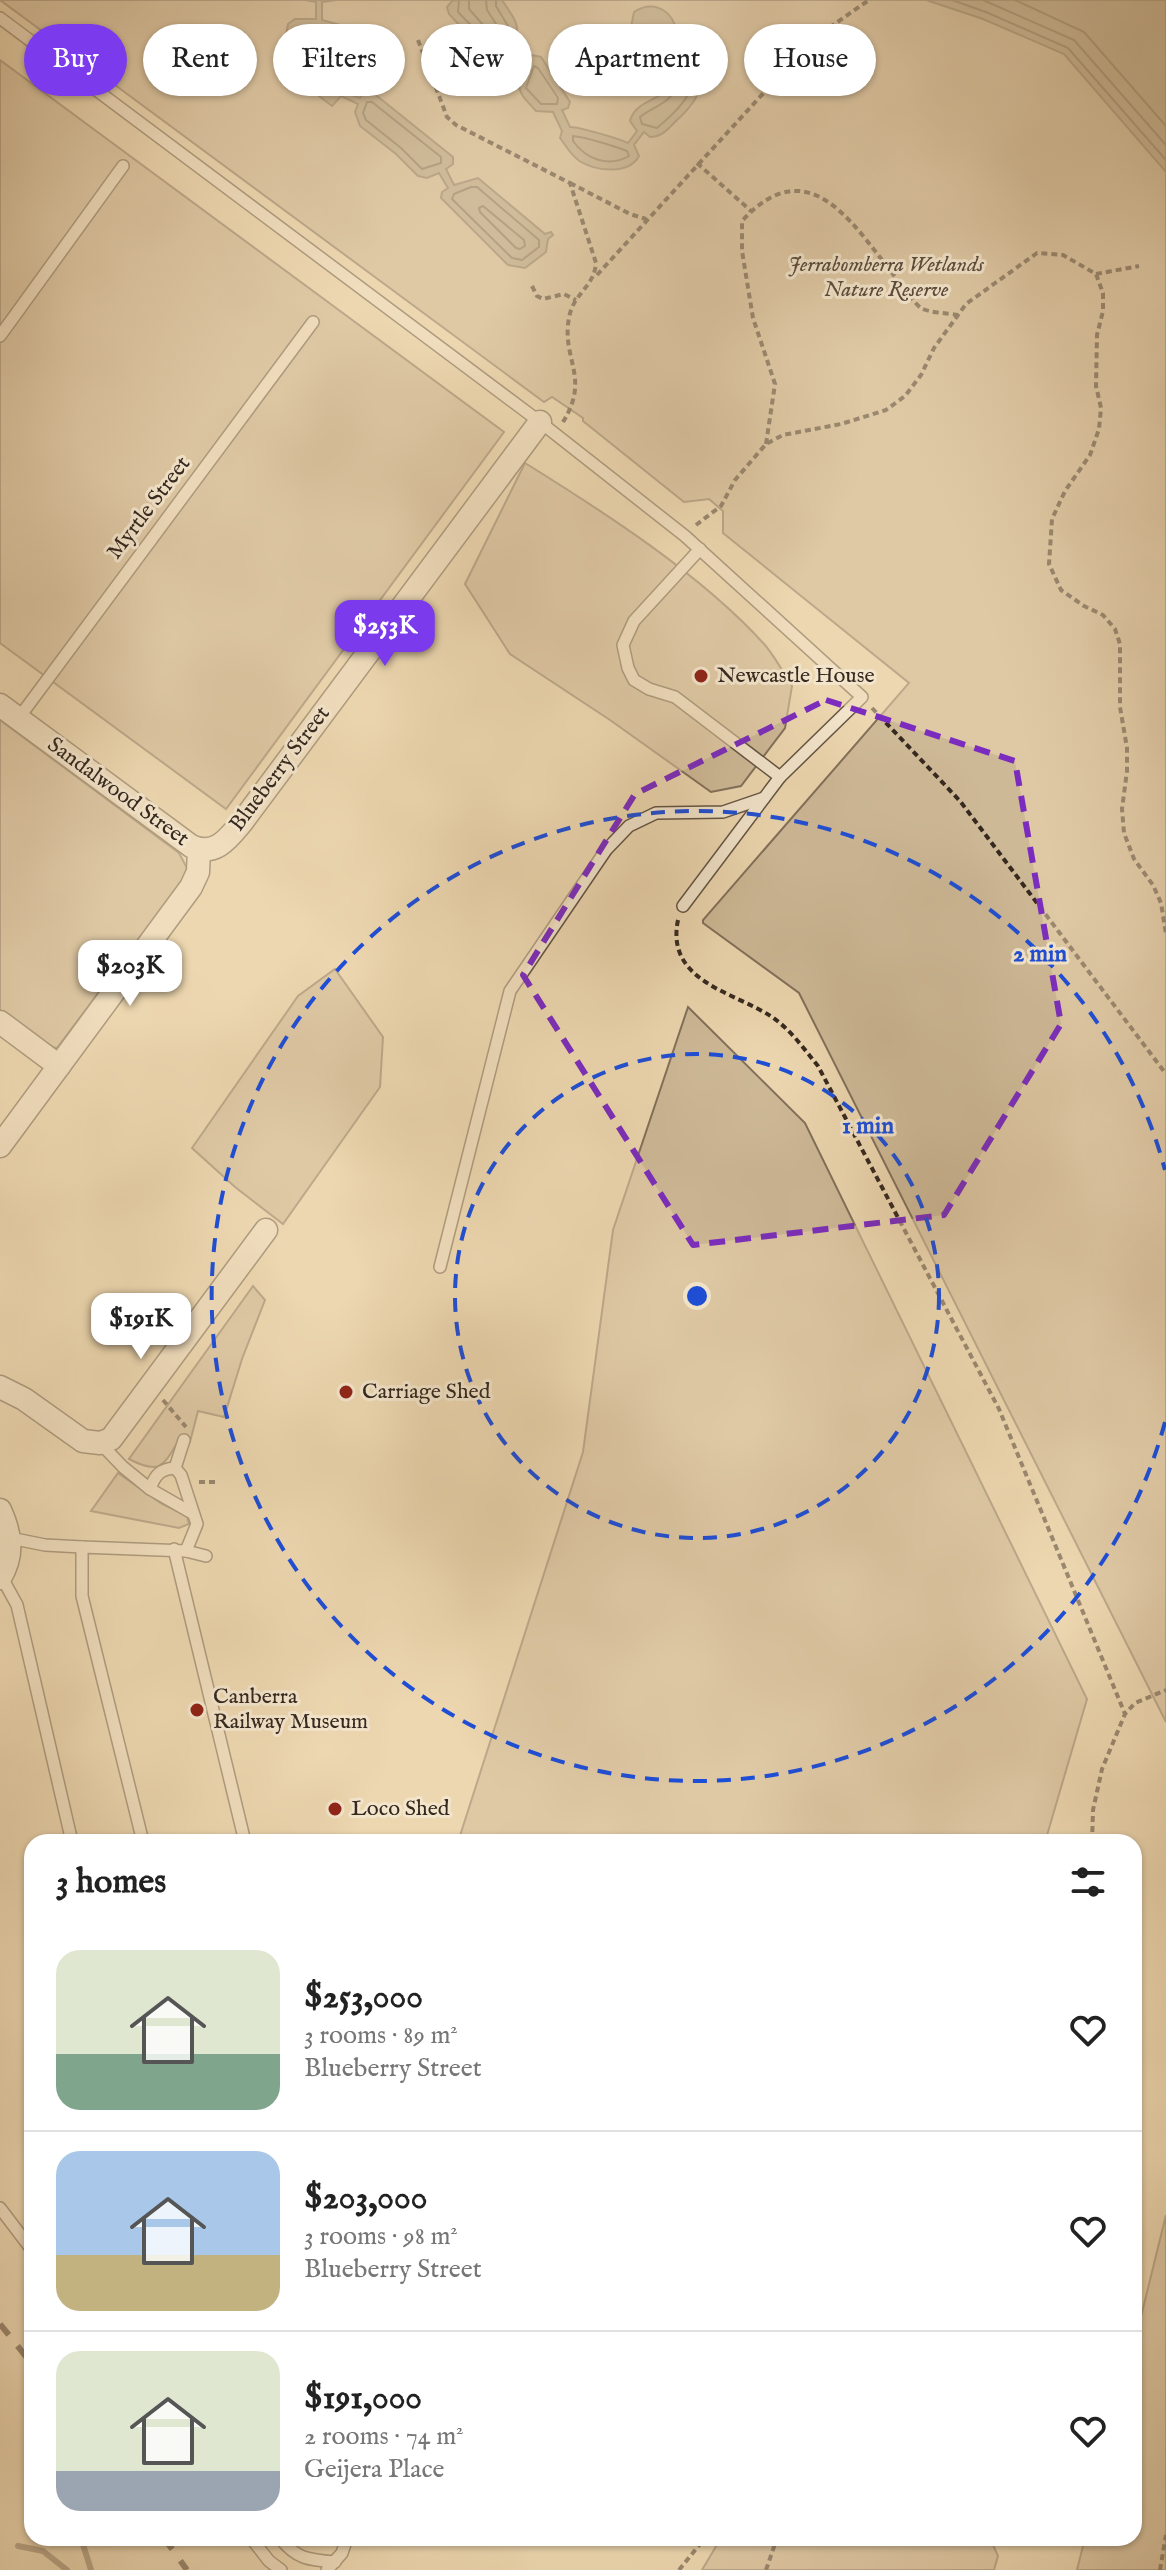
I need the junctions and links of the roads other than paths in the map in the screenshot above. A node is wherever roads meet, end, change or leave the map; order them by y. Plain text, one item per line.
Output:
1 (0, 18) edge
2 (123, 166) dead end
3 (313, 322) dead end
4 (0, 336) edge
5 (548, 428) junction
6 (700, 549) junction
7 (9, 712) edge
8 (780, 777) junction
9 (764, 798) junction
10 (199, 849) junction
11 (683, 906) road end
12 (0, 1022) edge
13 (59, 1066) junction
14 (0, 1146) edge
15 (266, 1230) dead end
16 (440, 1267) dead end
17 (0, 1387) edge
18 (188, 1436) road end
19 (100, 1443) junction
20 (175, 1468) junction
21 (150, 1489) junction
22 (1, 1512) edge
23 (192, 1513) junction
24 (10, 1538) junction
25 (82, 1547) junction
26 (180, 1550) junction
27 (206, 1556) dead end
28 (0, 1577) edge
29 (70, 1834) edge
30 (141, 1834) edge
31 (243, 1834) edge
32 (0, 2208) edge
33 (24, 2240) edge
34 (257, 2546) edge
35 (286, 2546) edge
36 (346, 2546) edge
37 (331, 2566) edge
38 (281, 2570) edge

1 - 5 lane
2 - 4 lane
3 - 7 lane, Myrtle Street
5 - 6 lane
5 - 10 street, Blueberry Street
6 - 8 lane
6 - 8 lane
7 - 10 street, Sandalwood Street
8 - 9 lane
9 - 11 lane
9 - 16 lane
10 - 13 street
12 - 13 street
13 - 14 street
15 - 19 street
17 - 19 street
18 - 20 lane
19 - 21 lane
20 - 21 lane
20 - 23 lane
21 - 23 lane
22 - 24 street
23 - 26 lane
24 - 25 lane
24 - 28 street
25 - 26 lane
25 - 30 lane
26 - 27 lane
26 - 31 lane
28 - 29 lane
32 - 33 lane
34 - 38 lane
35 - 37 lane
36 - 37 lane

